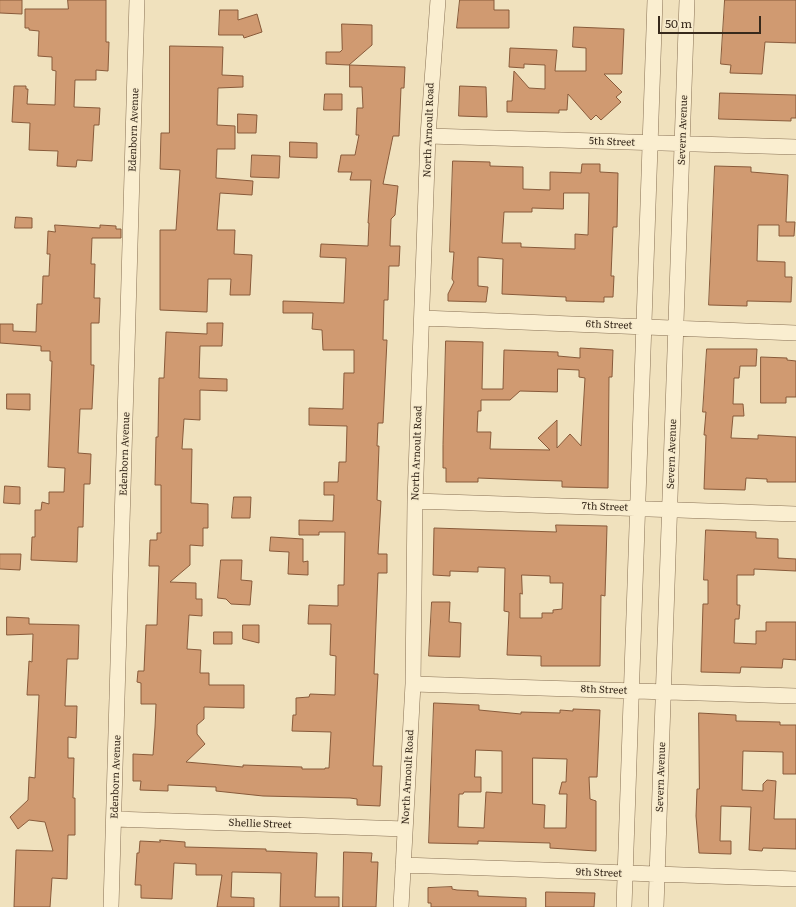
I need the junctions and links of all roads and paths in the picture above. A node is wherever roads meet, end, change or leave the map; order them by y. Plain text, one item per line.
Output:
1 (137, 0) edge
2 (438, 0) edge
3 (656, 0) edge
4 (688, 0) edge
5 (428, 136) junction
6 (651, 143) junction
7 (682, 144) junction
8 (796, 147) edge
9 (422, 318) junction
10 (644, 327) junction
11 (676, 328) junction
12 (796, 333) edge
13 (415, 501) junction
14 (638, 508) junction
15 (670, 509) junction
16 (796, 514) edge
17 (413, 684) junction
18 (632, 691) junction
19 (664, 692) junction
20 (796, 696) edge
21 (114, 819) junction
22 (405, 829) junction
23 (403, 865) junction
24 (625, 874) junction
25 (657, 875) junction
26 (796, 879) edge
27 (111, 907) edge
28 (401, 907) edge
29 (624, 907) edge
30 (656, 907) edge

1 - 21 street, Edenborn Avenue
2 - 5 street, North Arnoult Road
3 - 6 street
4 - 7 street, Severn Avenue
5 - 6 street, 5th Street
5 - 9 street, North Arnoult Road
6 - 7 street, 5th Street
6 - 10 street
7 - 8 street, 5th Street
7 - 11 street, Severn Avenue
9 - 10 street, 6th Street
9 - 13 street, North Arnoult Road
10 - 11 street, 6th Street
10 - 14 street
11 - 12 street, 6th Street
11 - 15 street, Severn Avenue
13 - 14 street, 7th Street
13 - 17 street, North Arnoult Road
14 - 15 street, 7th Street
14 - 18 street
15 - 16 street, 7th Street
15 - 19 street, Severn Avenue
17 - 18 street, 8th Street
17 - 22 street, North Arnoult Road
18 - 19 street, 8th Street
18 - 24 street
19 - 20 street, 8th Street
19 - 25 street, Severn Avenue
21 - 22 street, Shellie Street
21 - 27 street, Edenborn Avenue
22 - 23 street, North Arnoult Road
23 - 24 street, 9th Street
23 - 28 street, North Arnoult Road
24 - 25 street, 9th Street
24 - 29 street
25 - 26 street, 9th Street
25 - 30 street, Severn Avenue

